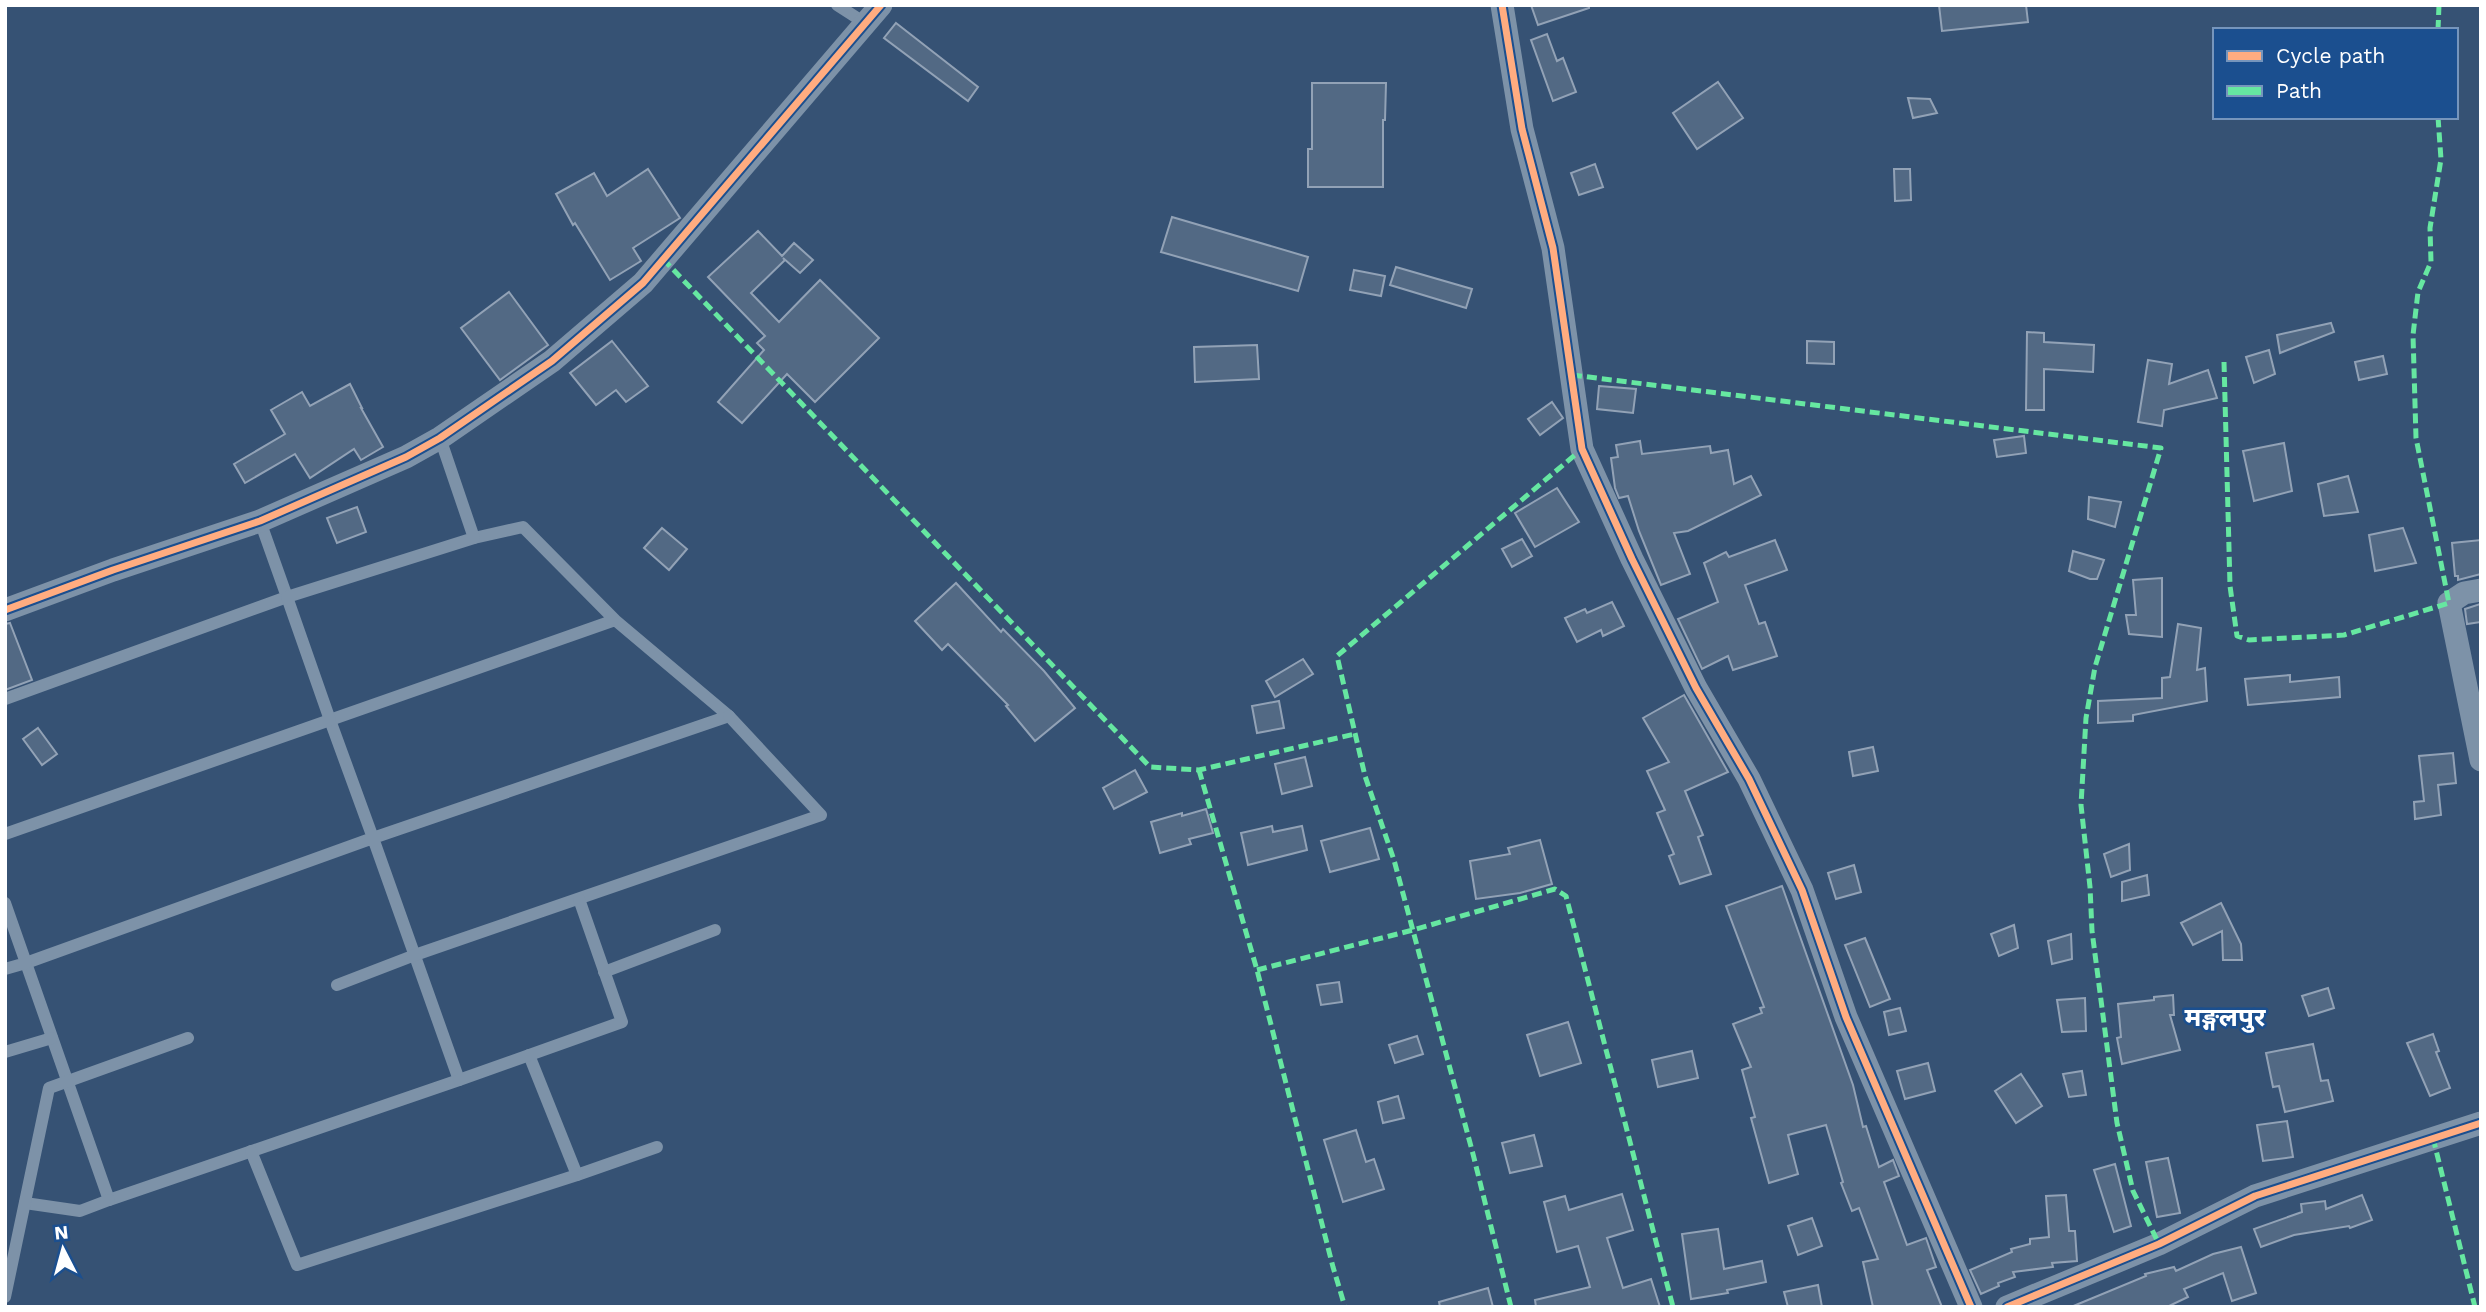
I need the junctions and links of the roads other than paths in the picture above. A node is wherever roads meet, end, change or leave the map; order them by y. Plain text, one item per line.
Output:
1 (837, 5) edge
2 (881, 5) edge
3 (1502, 5) edge
4 (865, 23) junction
5 (440, 438) junction
6 (260, 522) junction
7 (474, 538) junction
8 (2481, 590) edge
9 (287, 597) junction
10 (5, 610) edge
11 (615, 620) junction
12 (5, 699) edge
13 (729, 716) junction
14 (330, 720) junction
15 (2481, 760) edge
16 (5, 834) edge
17 (373, 838) junction
18 (579, 899) junction
19 (5, 903) edge
20 (715, 930) dead end
21 (415, 955) junction
22 (26, 963) junction
23 (5, 969) edge
24 (604, 972) junction
25 (337, 985) dead end
26 (52, 1038) junction
27 (188, 1038) dead end
28 (5, 1052) edge
29 (529, 1055) junction
30 (460, 1080) junction
31 (67, 1081) junction
32 (2481, 1123) edge
33 (657, 1147) dead end
34 (251, 1151) junction
35 (577, 1175) junction
36 (108, 1200) junction
37 (25, 1203) junction
38 (11, 1238) edge
39 (5, 1297) edge
40 (1971, 1307) edge
41 (2007, 1307) edge

1 - 4 lane
2 - 4 street
3 - 40 street
4 - 5 street
5 - 6 street
5 - 7 lane
6 - 9 lane
6 - 10 street
7 - 9 lane
7 - 11 lane
8 - 15 street
9 - 12 lane
9 - 14 lane
11 - 13 lane
11 - 14 lane
13 - 17 lane
13 - 18 lane
14 - 16 lane
14 - 17 lane
17 - 21 lane
17 - 22 lane
18 - 21 lane
18 - 24 lane
19 - 22 lane
20 - 24 lane
21 - 25 lane
21 - 30 lane
22 - 23 lane
22 - 26 lane
24 - 29 lane
26 - 28 lane
26 - 31 lane
27 - 31 lane
29 - 30 lane
29 - 35 lane
30 - 34 lane
31 - 36 lane
31 - 37 lane
32 - 41 street
33 - 35 lane
34 - 35 lane
34 - 36 lane
36 - 37 lane
37 - 38 lane
38 - 39 lane

